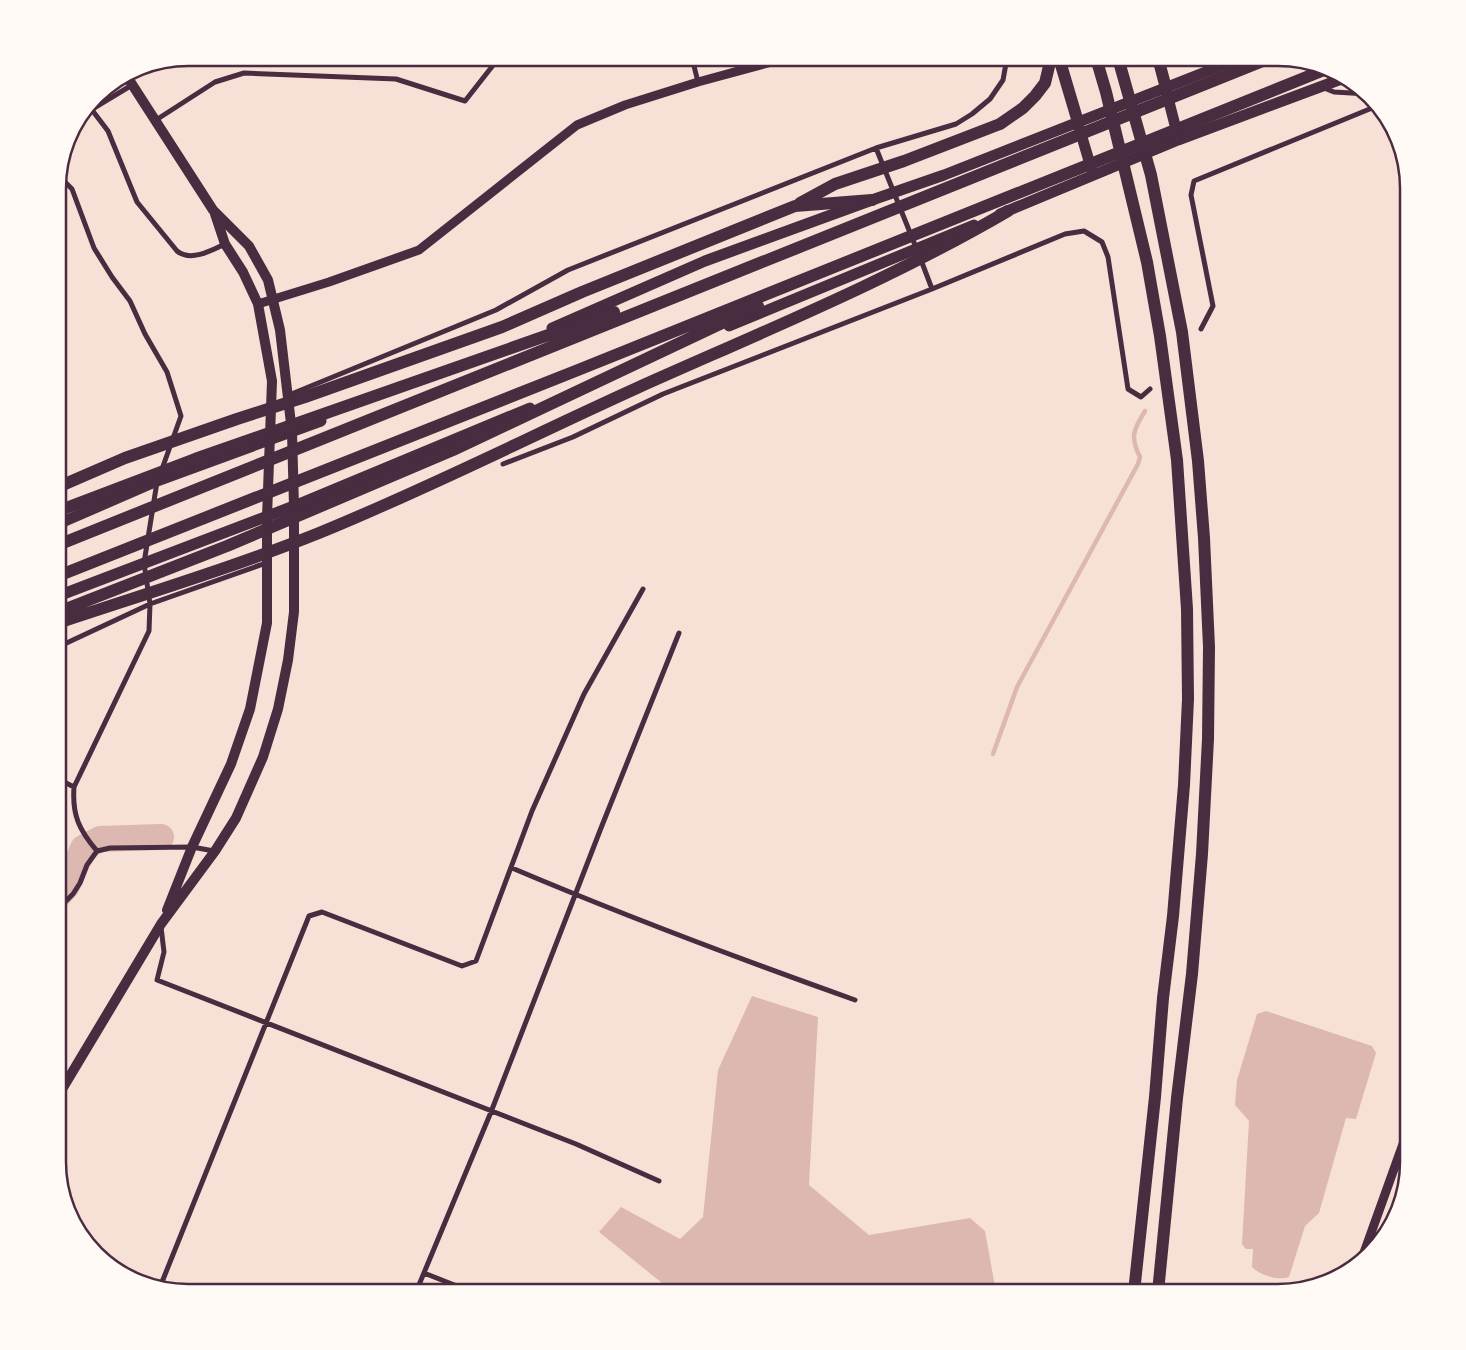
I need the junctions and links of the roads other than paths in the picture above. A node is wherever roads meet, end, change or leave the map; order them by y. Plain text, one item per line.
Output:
1 (492, 66) edge
2 (694, 66) edge
3 (757, 66) edge
4 (1006, 66) edge
5 (1049, 66) edge
6 (1061, 66) edge
7 (1098, 66) edge
8 (1120, 66) edge
9 (1160, 66) edge
10 (1221, 66) edge
11 (1250, 66) edge
12 (1317, 73) edge
13 (1336, 81) edge
14 (130, 82) edge
15 (698, 82) junction
16 (132, 85) junction
17 (1166, 88) junction
18 (1321, 88) junction
19 (1354, 93) edge
20 (98, 106) edge
21 (1370, 109) edge
22 (93, 112) edge
23 (156, 120) junction
24 (1078, 122) junction
25 (1178, 140) junction
26 (876, 148) junction
27 (1093, 175) junction
28 (67, 184) edge
29 (872, 200) junction
30 (796, 206) junction
31 (214, 210) junction
32 (1008, 211) junction
33 (226, 244) junction
34 (879, 248) junction
35 (728, 275) junction
36 (932, 290) junction
37 (273, 299) junction
38 (258, 304) junction
39 (1201, 329) dead end
40 (1150, 389) dead end
41 (289, 395) junction
42 (292, 432) junction
43 (270, 441) junction
44 (503, 464) dead end
45 (158, 481) junction
46 (67, 483) edge
47 (294, 506) junction
48 (67, 508) edge
49 (267, 517) junction
50 (67, 520) edge
51 (67, 541) edge
52 (144, 563) junction
53 (266, 563) junction
54 (67, 572) edge
55 (643, 588) dead end
56 (67, 593) edge
57 (150, 604) junction
58 (67, 608) edge
59 (67, 620) edge
60 (679, 633) dead end
61 (67, 643) edge
62 (67, 783) edge
63 (74, 787) junction
64 (192, 847) junction
65 (96, 849) junction
66 (215, 851) junction
67 (512, 868) junction
68 (575, 895) junction
69 (67, 900) edge
70 (161, 924) junction
71 (856, 1000) dead end
72 (266, 1022) junction
73 (67, 1081) edge
74 (491, 1112) junction
75 (1400, 1152) edge
76 (658, 1180) dead end
77 (1367, 1245) edge
78 (424, 1273) junction
79 (162, 1281) edge
80 (419, 1284) edge
81 (452, 1284) edge
82 (1135, 1284) edge
83 (1159, 1284) edge

1 - 23 street
2 - 15 street
3 - 15 street
4 - 26 street
5 - 30 highway
6 - 24 highway
7 - 82 highway
8 - 83 highway
9 - 17 highway
10 - 17 highway
11 - 35 highway
12 - 34 highway
13 - 18 highway
14 - 16 main road
15 - 37 street
16 - 20 street
16 - 23 main road
17 - 24 highway
17 - 25 highway
18 - 19 street
18 - 25 highway
21 - 39 street
22 - 33 street
23 - 31 main road
24 - 27 highway
24 - 29 highway
25 - 27 highway
26 - 36 street
26 - 41 street
27 - 32 highway
28 - 45 street
29 - 30 highway
29 - 42 highway
30 - 46 highway
31 - 33 main road
31 - 37 main road
32 - 47 highway
32 - 59 highway
33 - 38 main road
34 - 54 highway
34 - 58 highway
35 - 48 highway
35 - 51 highway
36 - 40 street
36 - 44 street
37 - 38 street
37 - 41 main road
38 - 43 main road
41 - 42 main road
42 - 43 highway
42 - 47 main road
43 - 45 highway
43 - 49 main road
45 - 50 highway
45 - 52 street
47 - 49 highway
47 - 66 main road
49 - 52 highway
49 - 53 main road
52 - 56 highway
52 - 57 street
53 - 57 street
53 - 64 main road
55 - 67 street
57 - 61 street
57 - 63 street
60 - 68 street
62 - 63 street
63 - 65 street
64 - 65 street
64 - 66 street
64 - 70 main road
65 - 69 street
66 - 70 main road
67 - 68 street
67 - 72 street
68 - 71 street
68 - 74 street
70 - 72 street
70 - 73 main road
72 - 74 street
72 - 79 street
74 - 76 street
74 - 78 street
75 - 77 street
78 - 80 street
78 - 81 street

